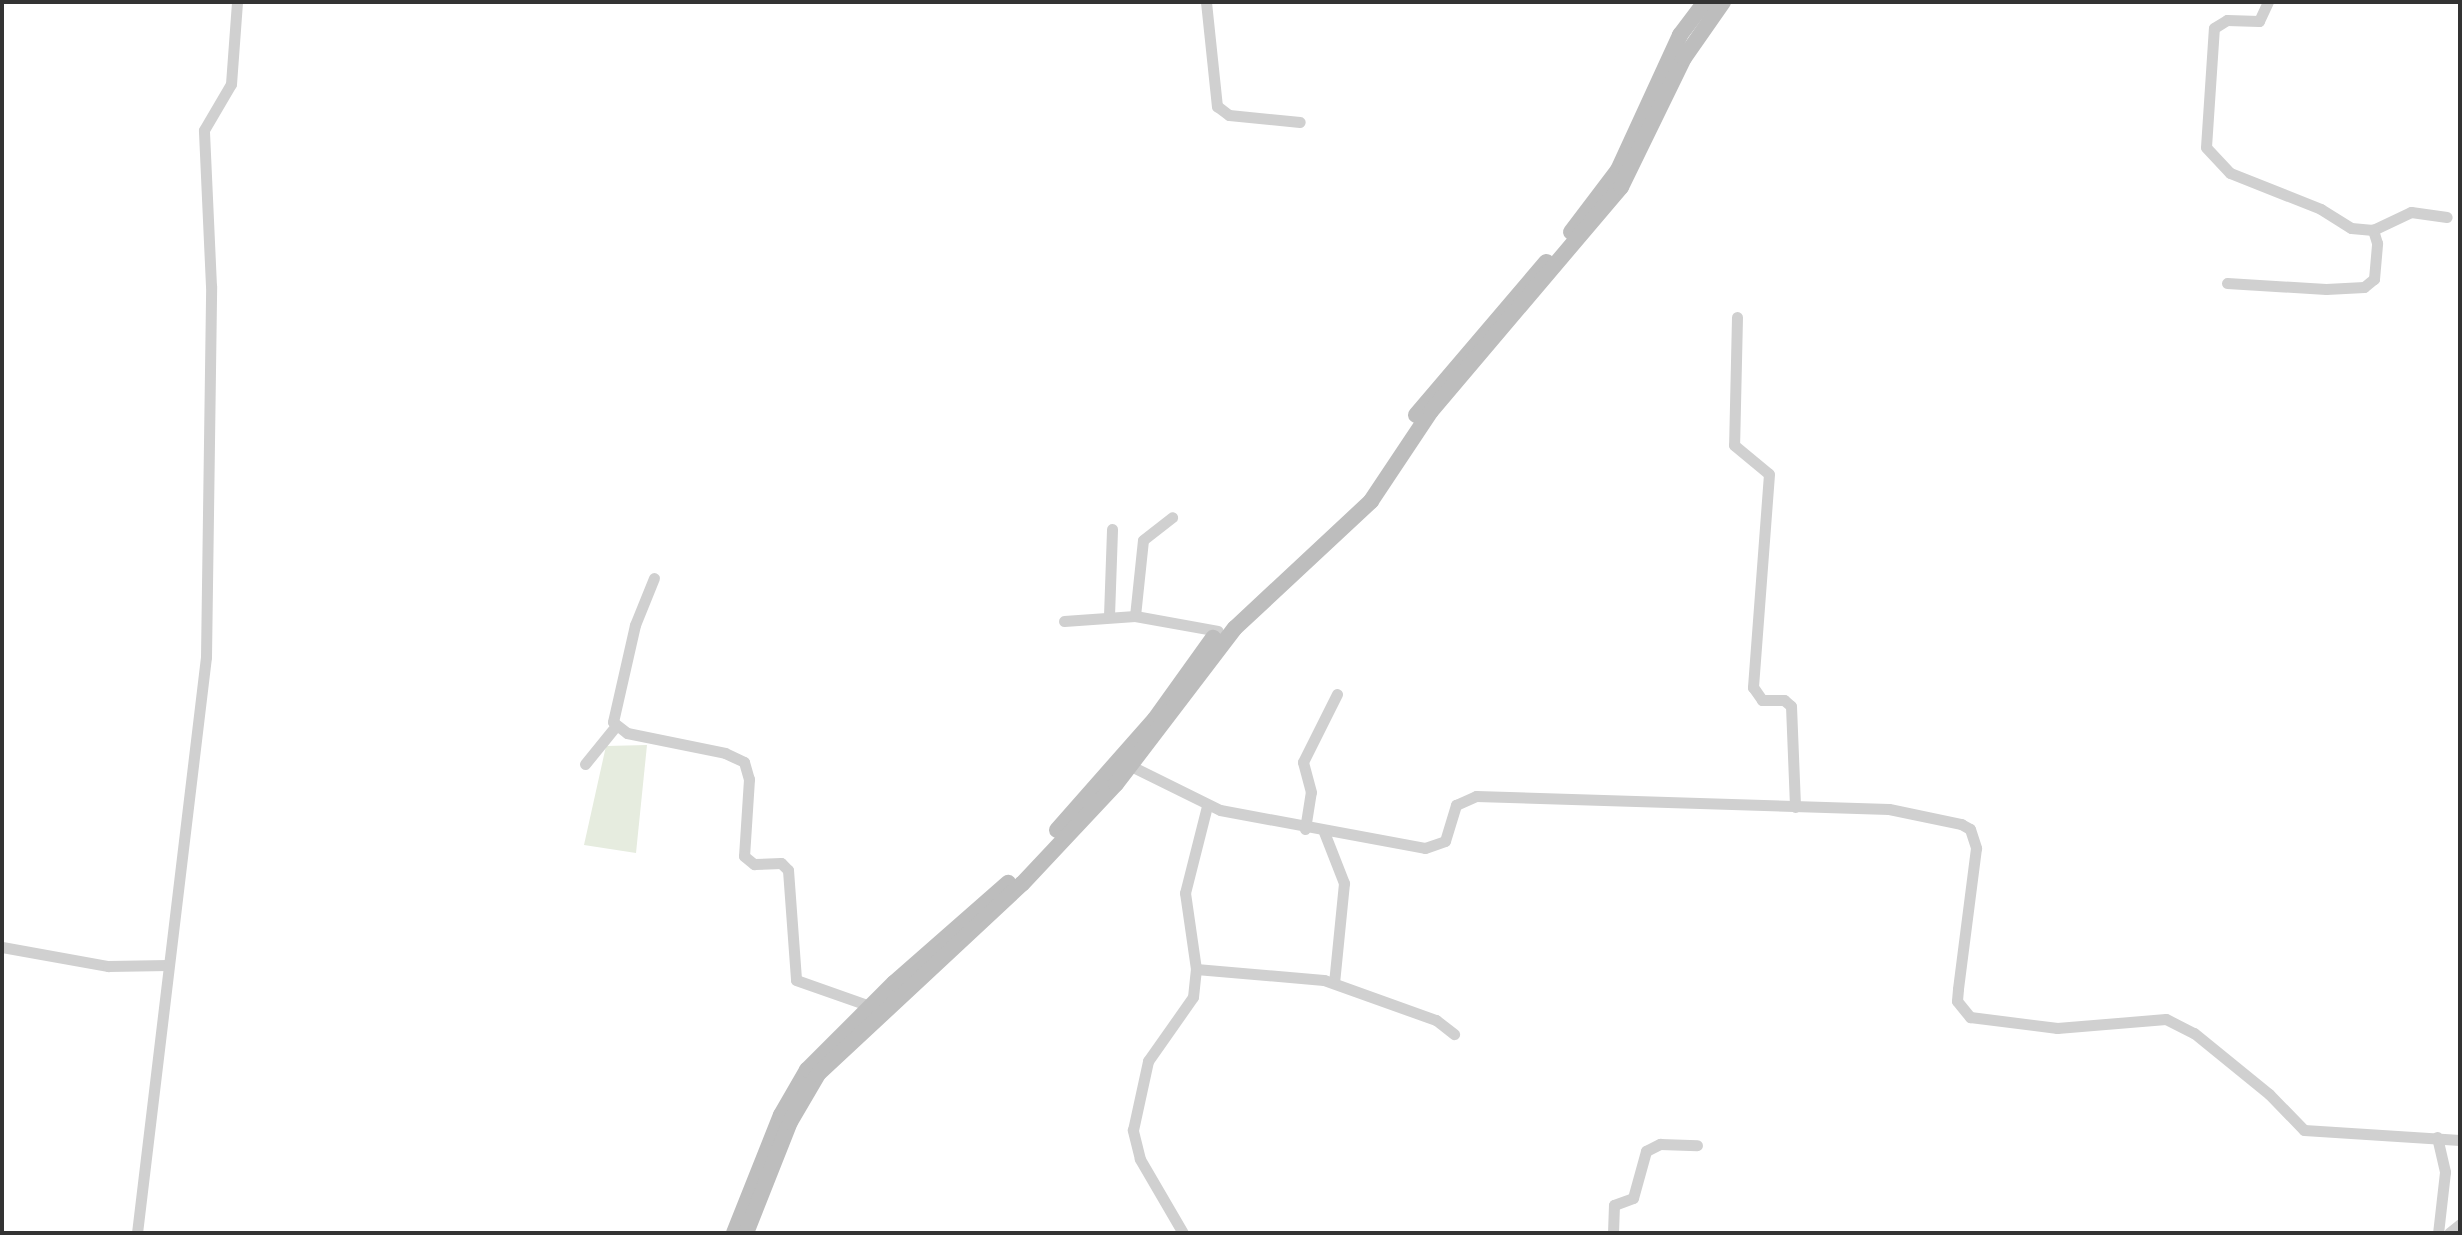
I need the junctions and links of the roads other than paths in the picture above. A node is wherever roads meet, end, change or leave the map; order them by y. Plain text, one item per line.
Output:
1 (237, 2) edge
2 (1206, 2) edge
3 (1705, 2) edge
4 (1723, 2) edge
5 (2268, 2) edge
6 (1300, 122) dead end
7 (2447, 217) dead end
8 (2373, 230) junction
9 (2227, 283) dead end
10 (1737, 317) dead end
11 (1172, 517) dead end
12 (1112, 529) dead end
13 (654, 578) dead end
14 (1109, 616) junction
15 (1135, 616) junction
16 (1064, 621) dead end
17 (1218, 631) junction
18 (1337, 694) dead end
19 (615, 727) junction
20 (585, 764) dead end
21 (1131, 766) junction
22 (1207, 806) junction
23 (1795, 807) junction
24 (1305, 829) junction
25 (1324, 832) junction
26 (2, 947) edge
27 (168, 965) junction
28 (1196, 969) junction
29 (1334, 983) junction
30 (870, 1006) junction
31 (1454, 1034) dead end
32 (2437, 1137) junction
33 (2460, 1140) edge
34 (1697, 1145) dead end
35 (2460, 1224) edge
36 (137, 1233) edge
37 (734, 1233) edge
38 (746, 1233) edge
39 (1183, 1233) edge
40 (1613, 1233) edge
41 (2438, 1233) edge
42 (2449, 1233) edge

1 - 27 street
2 - 6 street
3 - 17 street
4 - 21 street
5 - 8 street
7 - 8 street
8 - 9 street
10 - 23 street
11 - 15 street
12 - 14 street
13 - 19 street
14 - 15 street
14 - 16 street
15 - 17 street
17 - 30 street
18 - 24 street
19 - 20 street
19 - 30 street
21 - 22 street
21 - 38 street
22 - 24 street
22 - 28 street
23 - 25 street
23 - 32 street
24 - 25 street
25 - 29 street
26 - 27 street
27 - 36 street
28 - 29 street
28 - 39 street
29 - 31 street
30 - 37 street
32 - 33 street
32 - 41 street
34 - 40 street
35 - 42 street

